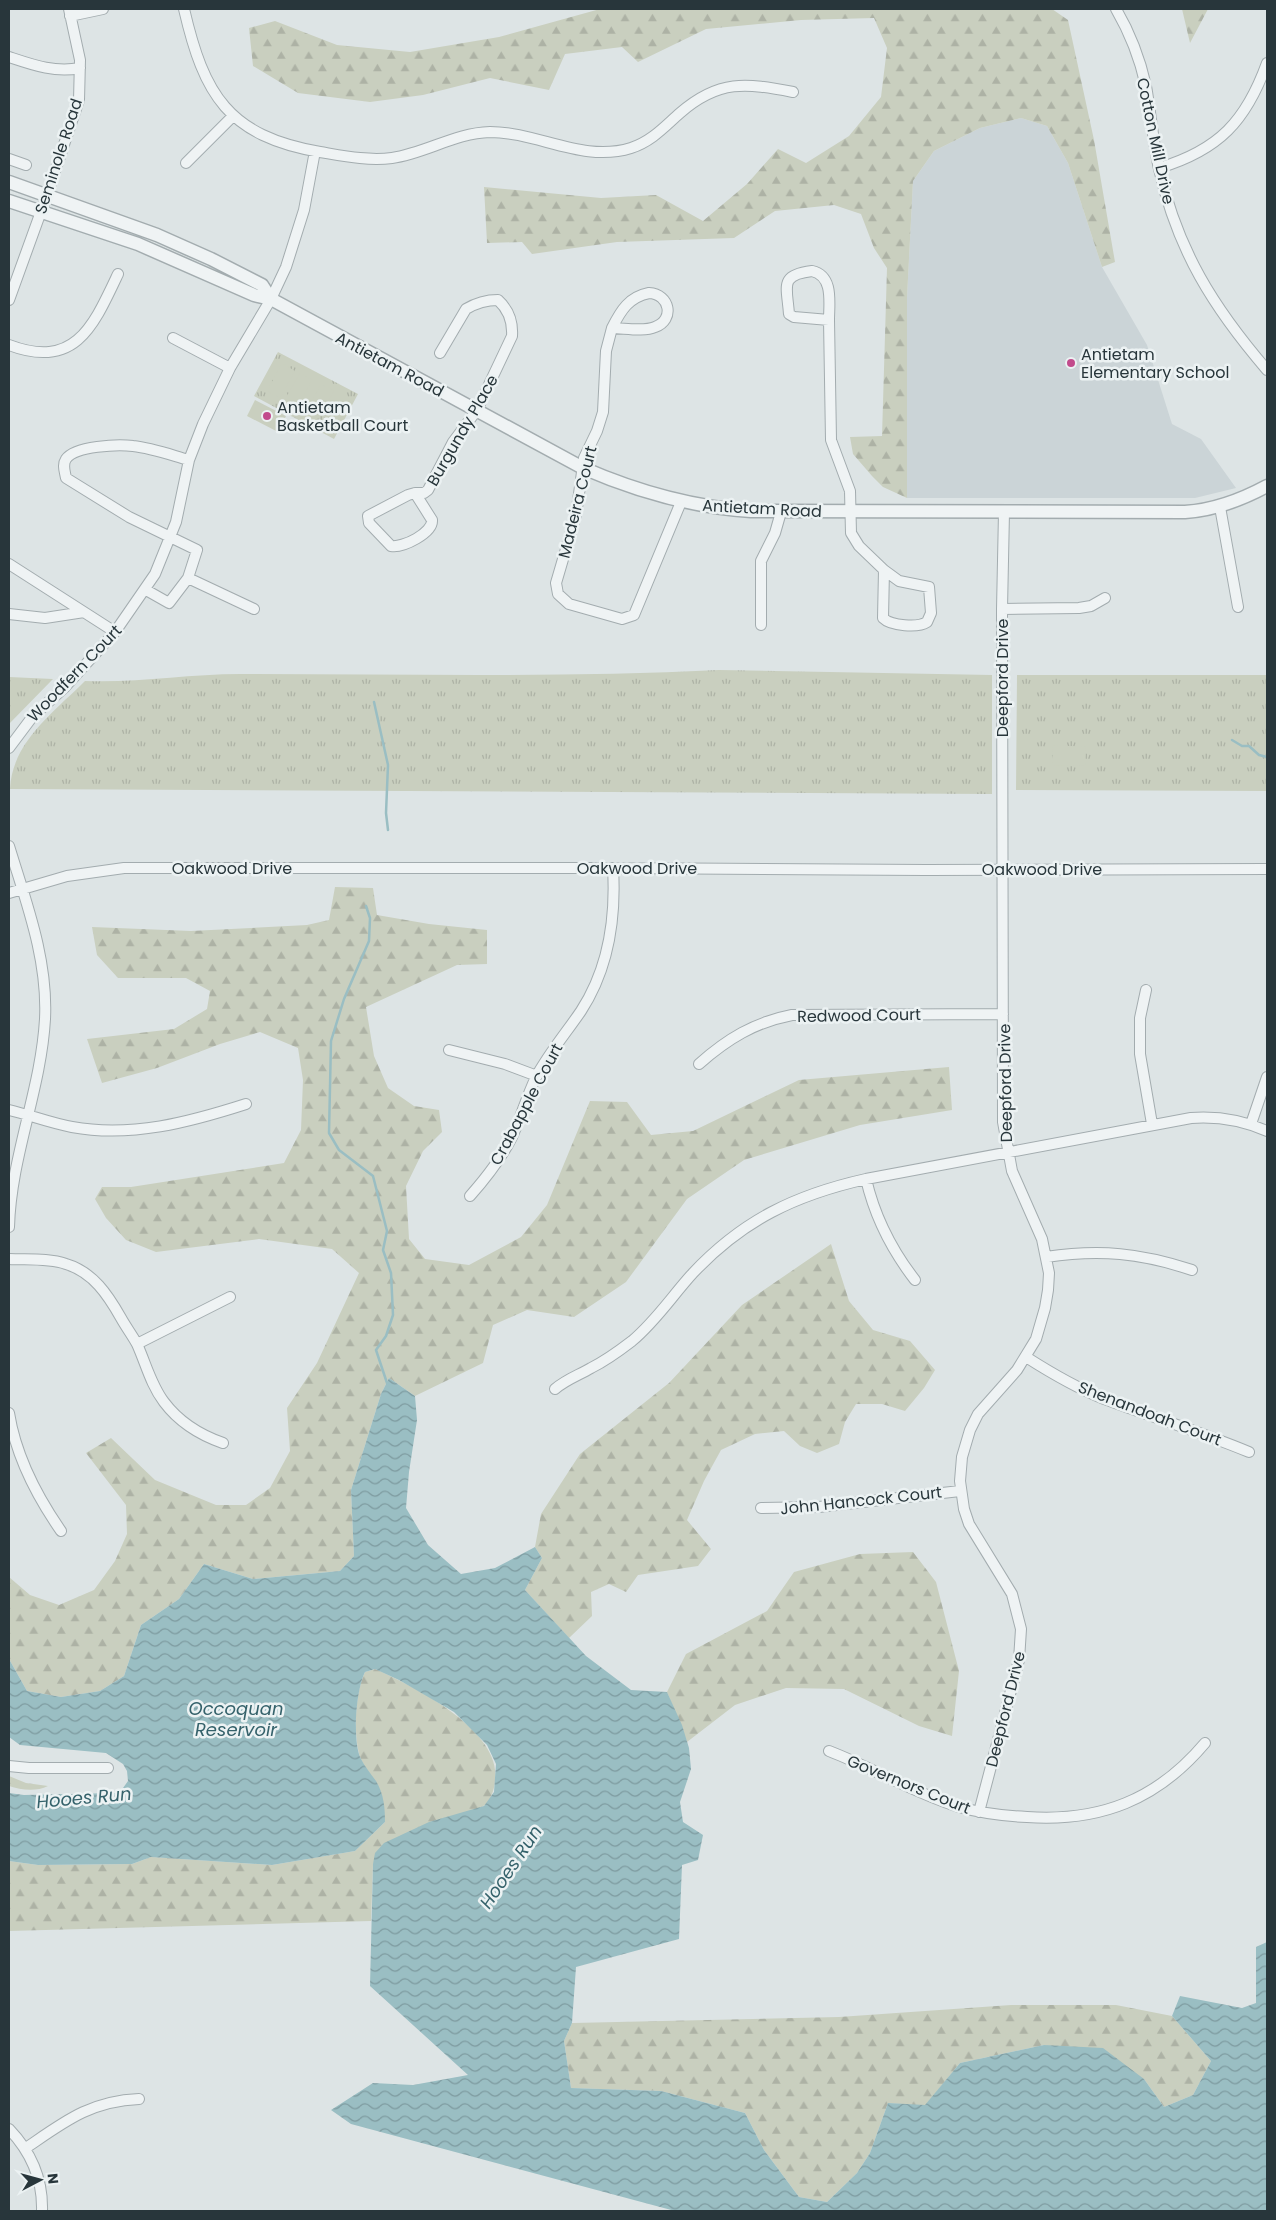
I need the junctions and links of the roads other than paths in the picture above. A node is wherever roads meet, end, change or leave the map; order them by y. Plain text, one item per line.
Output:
1 (103, 9) edge
2 (184, 9) edge
3 (1116, 9) edge
4 (70, 12) edge
5 (9, 57) edge
6 (1267, 63) edge
7 (80, 68) junction
8 (793, 92) dead end
9 (233, 116) junction
10 (315, 151) junction
11 (9, 159) edge
12 (186, 163) dead end
13 (26, 164) dead end
14 (1159, 168) junction
15 (9, 182) edge
16 (48, 195) junction
17 (9, 201) edge
18 (40, 212) junction
19 (118, 274) dead end
20 (271, 299) junction
21 (9, 300) edge
22 (829, 320) junction
23 (612, 328) junction
24 (173, 338) dead end
25 (9, 344) edge
26 (440, 353) dead end
27 (230, 368) junction
28 (1267, 370) edge
29 (477, 410) junction
30 (189, 460) junction
31 (582, 468) junction
32 (1267, 486) edge
33 (415, 493) junction
34 (681, 502) junction
35 (1220, 507) junction
36 (781, 512) junction
37 (851, 512) junction
38 (1004, 512) junction
39 (171, 538) junction
40 (9, 564) edge
41 (884, 570) junction
42 (188, 578) junction
43 (146, 590) junction
44 (1105, 598) dead end
45 (1238, 607) dead end
46 (254, 609) dead end
47 (1002, 609) junction
48 (84, 612) junction
49 (9, 614) edge
50 (761, 625) dead end
51 (115, 632) junction
52 (9, 748) edge
53 (9, 846) edge
54 (613, 868) junction
55 (1267, 869) edge
56 (1003, 870) junction
57 (22, 888) junction
58 (9, 893) edge
59 (1146, 990) dead end
60 (1003, 1014) junction
61 (449, 1050) dead end
62 (699, 1064) dead end
63 (537, 1076) junction
64 (1267, 1077) edge
65 (246, 1104) dead end
66 (9, 1110) edge
67 (28, 1116) junction
68 (1152, 1124) junction
69 (1251, 1124) junction
70 (1267, 1131) edge
71 (1007, 1152) junction
72 (866, 1180) junction
73 (470, 1196) dead end
74 (9, 1227) edge
75 (1046, 1257) junction
76 (9, 1259) edge
77 (1192, 1270) dead end
78 (915, 1280) dead end
79 (230, 1296) dead end
80 (137, 1344) junction
81 (1026, 1357) junction
82 (555, 1389) dead end
83 (9, 1413) edge
84 (223, 1443) dead end
85 (1249, 1452) dead end
86 (960, 1491) junction
87 (761, 1508) dead end
88 (61, 1531) dead end
89 (1205, 1743) dead end
90 (829, 1751) dead end
91 (9, 1766) edge
92 (108, 1768) dead end
93 (979, 1812) junction
94 (139, 2099) dead end
95 (9, 2129) edge
96 (26, 2148) junction
97 (42, 2211) edge

1 - 4 street
2 - 9 street
3 - 14 street, Cotton Mill Drive
4 - 7 street, Seminole Road
5 - 7 street
6 - 14 street
7 - 16 street, Seminole Road
8 - 10 street
9 - 10 street
9 - 12 street
10 - 20 street, Woodfern Court
11 - 13 street
14 - 28 street, Cotton Mill Drive
15 - 16 street, Antietam Road
16 - 18 street, Seminole Road
16 - 20 street, Antietam Road
17 - 18 street, Antietam Road
18 - 20 street, Antietam Road
18 - 21 street, Seminole Road
19 - 25 street
20 - 27 street, Woodfern Court
20 - 29 street, Antietam Road
22 - 22 street
22 - 37 street
23 - 23 street, Madeira Court
23 - 31 street, Madeira Court
24 - 27 street
26 - 29 street, Burgundy Place
27 - 30 street, Woodfern Court
29 - 31 street, Antietam Road
29 - 33 street, Burgundy Place
30 - 39 street, Woodfern Court
30 - 39 street
31 - 34 street, Antietam Road
31 - 34 street, Madeira Court
32 - 35 street, Antietam Road
33 - 33 street, Burgundy Place
34 - 36 street, Antietam Road
35 - 38 street, Antietam Road
35 - 45 street
36 - 37 street, Antietam Road
36 - 50 street
37 - 38 street, Antietam Road
37 - 41 street
38 - 47 street, Deepford Drive
39 - 42 street
39 - 43 street, Woodfern Court
40 - 48 street
41 - 41 street
42 - 43 street
42 - 46 street
43 - 51 street, Woodfern Court
44 - 47 street
47 - 56 street, Deepford Drive
48 - 49 street
48 - 51 street
51 - 52 street, Woodfern Court
53 - 57 street
54 - 56 street, Oakwood Drive
54 - 57 street, Oakwood Drive
54 - 63 street, Crabapple Court
55 - 56 street, Oakwood Drive
56 - 60 street, Deepford Drive
57 - 58 street, Oakwood Drive
57 - 67 street
59 - 68 street
60 - 62 street, Redwood Court
60 - 71 street, Deepford Drive
61 - 63 street
63 - 73 street, Crabapple Court
64 - 69 street
65 - 67 street
66 - 67 street
67 - 74 street
68 - 69 street
68 - 71 street
69 - 70 street
71 - 72 street
71 - 75 street, Deepford Drive
72 - 78 street
72 - 82 street
75 - 77 street
75 - 81 street, Deepford Drive
76 - 80 street
79 - 80 street
80 - 84 street
81 - 85 street, Shenandoah Court
81 - 86 street, Deepford Drive
83 - 88 street
86 - 87 street, John Hancock Court
86 - 93 street, Deepford Drive
89 - 93 street, Governors Court
90 - 93 street, Governors Court
91 - 92 street
94 - 96 street
95 - 96 street
96 - 97 street

